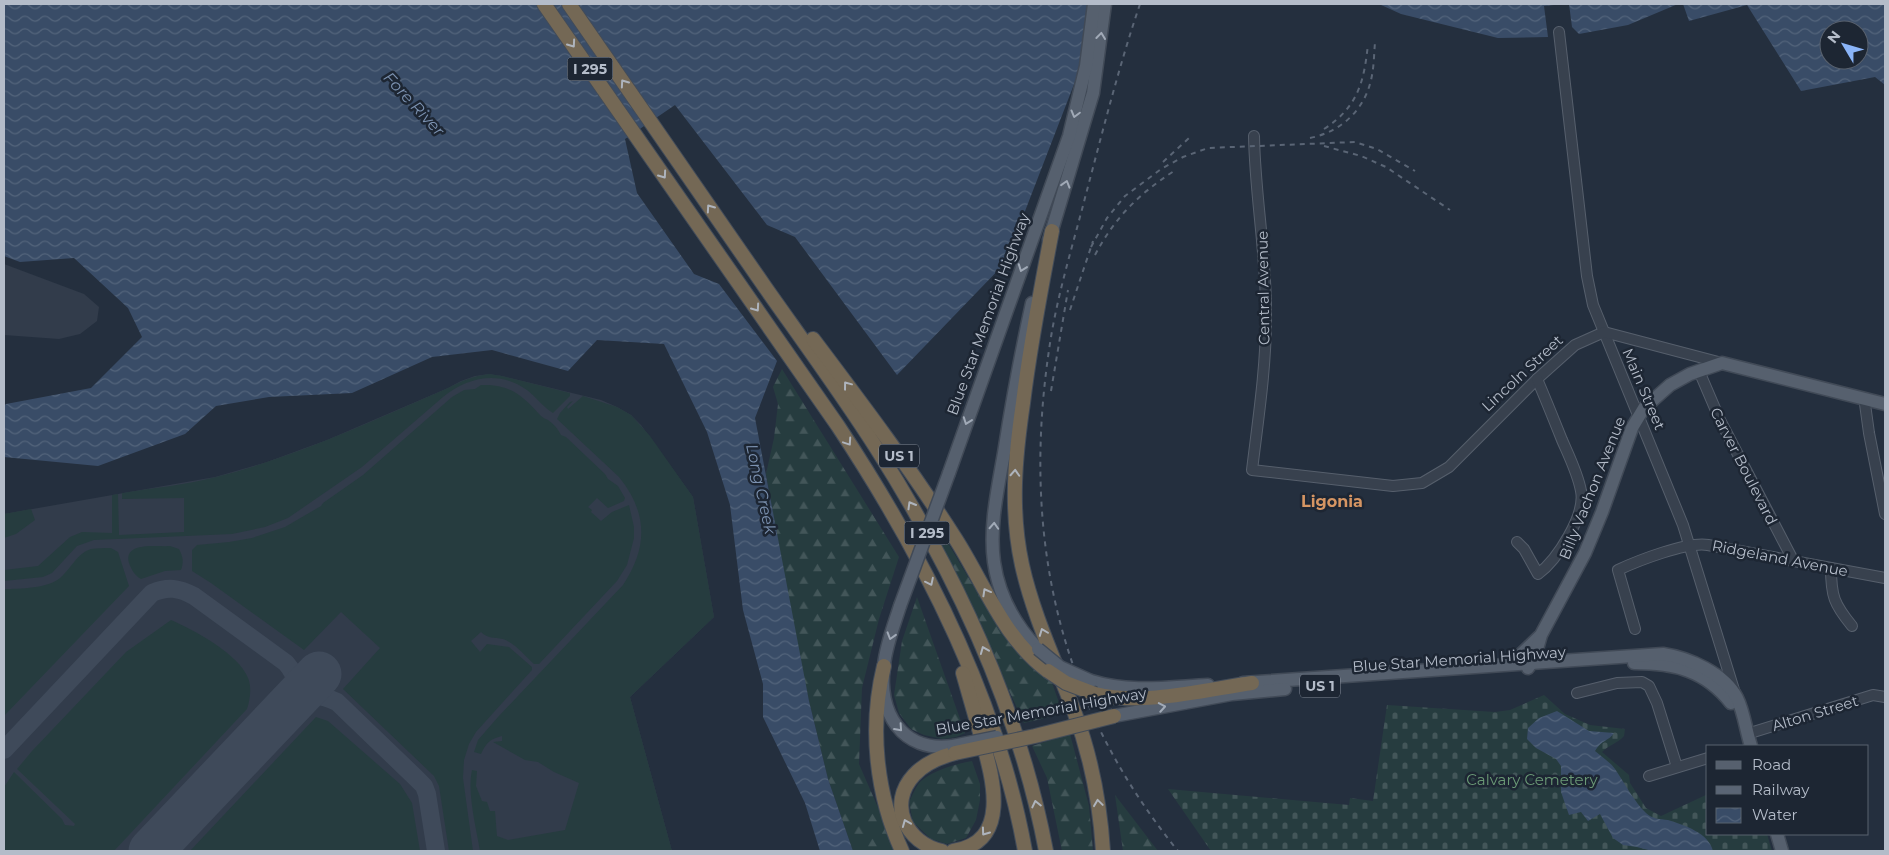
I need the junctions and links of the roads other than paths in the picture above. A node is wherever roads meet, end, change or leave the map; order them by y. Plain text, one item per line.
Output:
1 (544, 4) edge
2 (569, 4) edge
3 (1094, 4) edge
4 (1105, 4) edge
5 (1559, 32) dead end
6 (1091, 67) junction
7 (1254, 136) dead end
8 (1052, 231) junction
9 (738, 248) junction
10 (1604, 332) junction
11 (1722, 363) junction
12 (1699, 371) junction
13 (1538, 379) junction
14 (1866, 399) junction
15 (1885, 403) edge
16 (1638, 416) junction
17 (1252, 470) joint
18 (1885, 514) edge
19 (1517, 542) dead end
20 (1690, 546) junction
21 (1792, 560) junction
22 (1831, 568) junction
23 (1885, 578) edge
24 (946, 617) junction
25 (1852, 626) dead end
26 (1634, 629) dead end
27 (1541, 635) junction
28 (1510, 664) junction
29 (884, 666) junction
30 (1529, 666) junction
31 (1252, 683) joint
32 (1093, 688) junction
33 (1577, 693) dead end
34 (1884, 696) edge
35 (1737, 698) junction
36 (1114, 716) joint
37 (1748, 740) edge
38 (954, 749) junction
39 (1706, 759) edge
40 (1677, 767) junction
41 (1649, 776) dead end
42 (1777, 835) edge
43 (902, 851) edge
44 (942, 851) edge
45 (953, 851) edge
46 (1025, 851) edge
47 (1046, 851) edge
48 (1103, 851) edge
49 (1782, 851) edge

1 -> 24 highway, I 295
9 -> 2 highway, I 295
3 - 6 main road
6 -> 4 main road
5 - 10 street, Main Street
8 -> 6 main road, Blue Star Memorial Highway
6 -> 29 main road, Blue Star Memorial Highway, bridge
7 - 17 street, Central Avenue
32 -> 8 main road, Blue Star Memorial Highway, bridge
48 -> 8 highway
32 -> 9 highway, US 1, bridge
47 -> 9 highway, I 295
10 - 11 street
10 - 13 street, Lincoln Street
10 - 16 street, Main Street
11 - 12 main road, Billy Vachon Avenue
11 - 14 main road
12 - 16 main road, Billy Vachon Avenue
12 - 21 street, Carver Boulevard
13 - 17 street, Lincoln Street
13 - 19 street
14 - 15 main road
14 - 18 street
16 - 20 street, Main Street
16 - 27 main road, Billy Vachon Avenue
20 - 21 street, Ridgeland Avenue
20 - 26 street, Ridgeland Avenue
20 - 35 street, Main Street
21 - 22 street, Ridgeland Avenue
22 - 23 street, Ridgeland Avenue
22 - 25 street
24 -> 45 highway
24 - 46 highway, I 295
27 - 28 main road, Billy Vachon Avenue
27 - 30 main road, Billy Vachon Avenue
28 - 30 main road, Blue Star Memorial Highway / US 1
28 - 31 main road, Blue Star Memorial Highway / US 1
29 -> 38 main road, Blue Star Memorial Highway
29 - 43 highway
30 - 35 main road, Blue Star Memorial Highway / US 1
36 -> 30 main road, Blue Star Memorial Highway / US 1
30 - 37 main road, Blue Star Memorial Highway / US 1
31 - 32 highway, US 1
33 - 40 street
34 - 37 street, Alton Street
35 - 37 main road, Main Street / US 1
36 - 38 highway, US 1, bridge
44 -> 38 highway, US 1
39 - 40 street
40 - 41 street
42 - 49 main road

